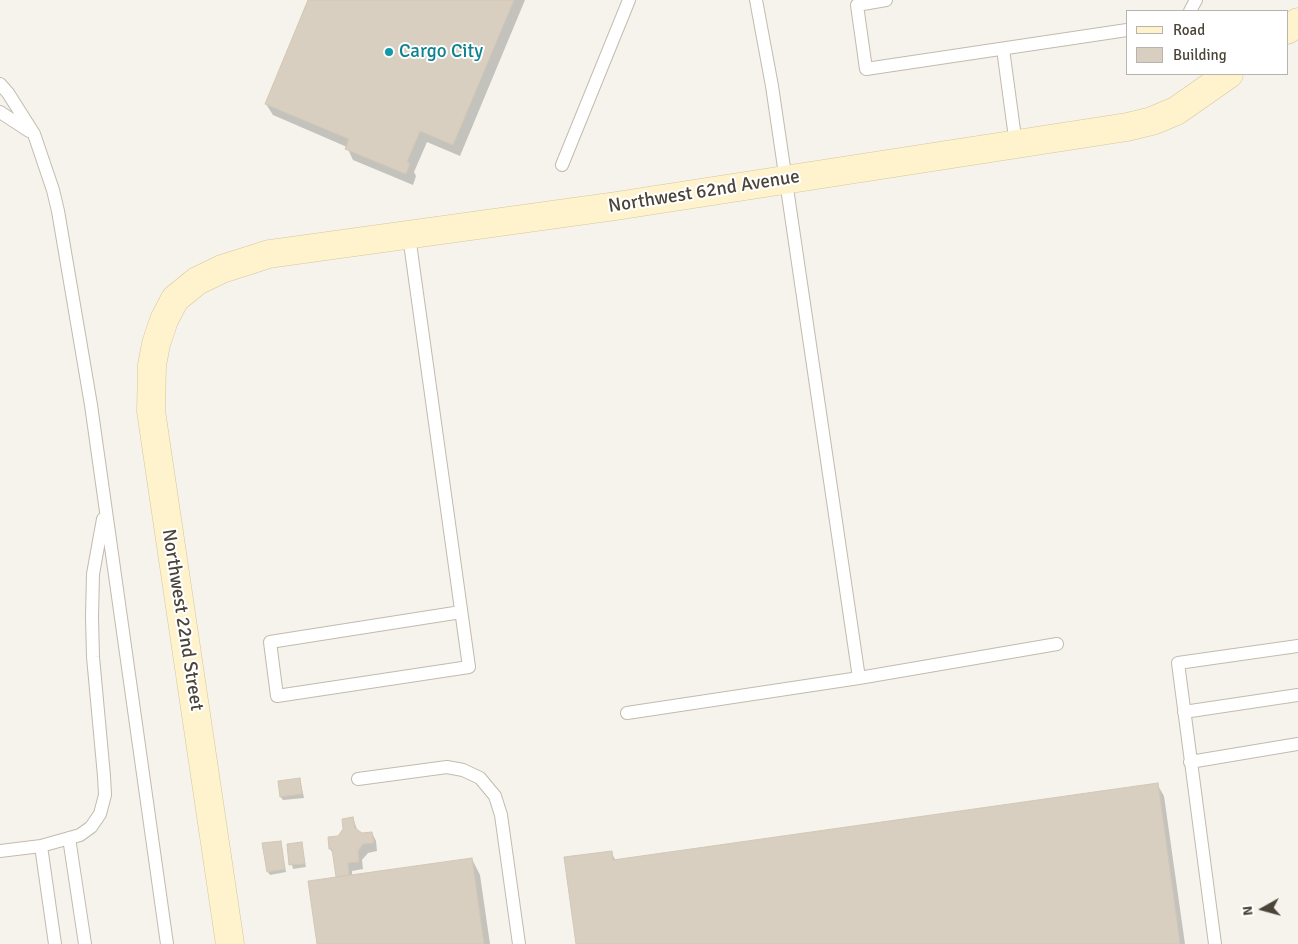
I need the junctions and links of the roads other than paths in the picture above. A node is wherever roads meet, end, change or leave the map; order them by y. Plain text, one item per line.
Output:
1 (629, 0) edge
2 (756, 0) edge
3 (886, 0) edge
4 (1126, 30) edge
5 (1003, 49) junction
6 (1228, 75) edge
7 (0, 84) edge
8 (0, 112) edge
9 (34, 134) junction
10 (1016, 145) junction
11 (562, 165) dead end
12 (785, 179) junction
13 (409, 236) junction
14 (175, 299) joint
15 (105, 507) junction
16 (461, 612) junction
17 (1057, 644) dead end
18 (1298, 646) edge
19 (859, 678) junction
20 (1298, 695) edge
21 (1184, 712) junction
22 (627, 713) dead end
23 (1298, 744) edge
24 (1190, 762) junction
25 (358, 778) dead end
26 (69, 838) junction
27 (41, 846) junction
28 (0, 851) edge
29 (54, 944) edge
30 (85, 944) edge
31 (167, 944) edge
32 (230, 944) edge
33 (519, 944) edge
34 (1216, 944) edge

1 - 11 lane
2 - 12 lane
3 - 5 lane
4 - 5 lane
5 - 10 lane
6 - 10 street, Northwest 62nd Avenue
7 - 9 lane
8 - 9 lane
9 - 15 lane
10 - 12 street, Northwest 62nd Avenue
12 - 13 street, Northwest 62nd Avenue
12 - 19 lane
13 - 14 street, Northwest 62nd Avenue
13 - 16 lane
14 - 32 street, Northwest 22nd Street
15 - 26 lane
15 - 31 lane
16 - 16 lane
17 - 19 lane
18 - 21 lane
19 - 22 lane
20 - 21 lane
21 - 24 lane
23 - 24 lane
24 - 34 lane
25 - 33 lane
26 - 27 lane
26 - 30 lane
27 - 28 lane
27 - 29 lane

